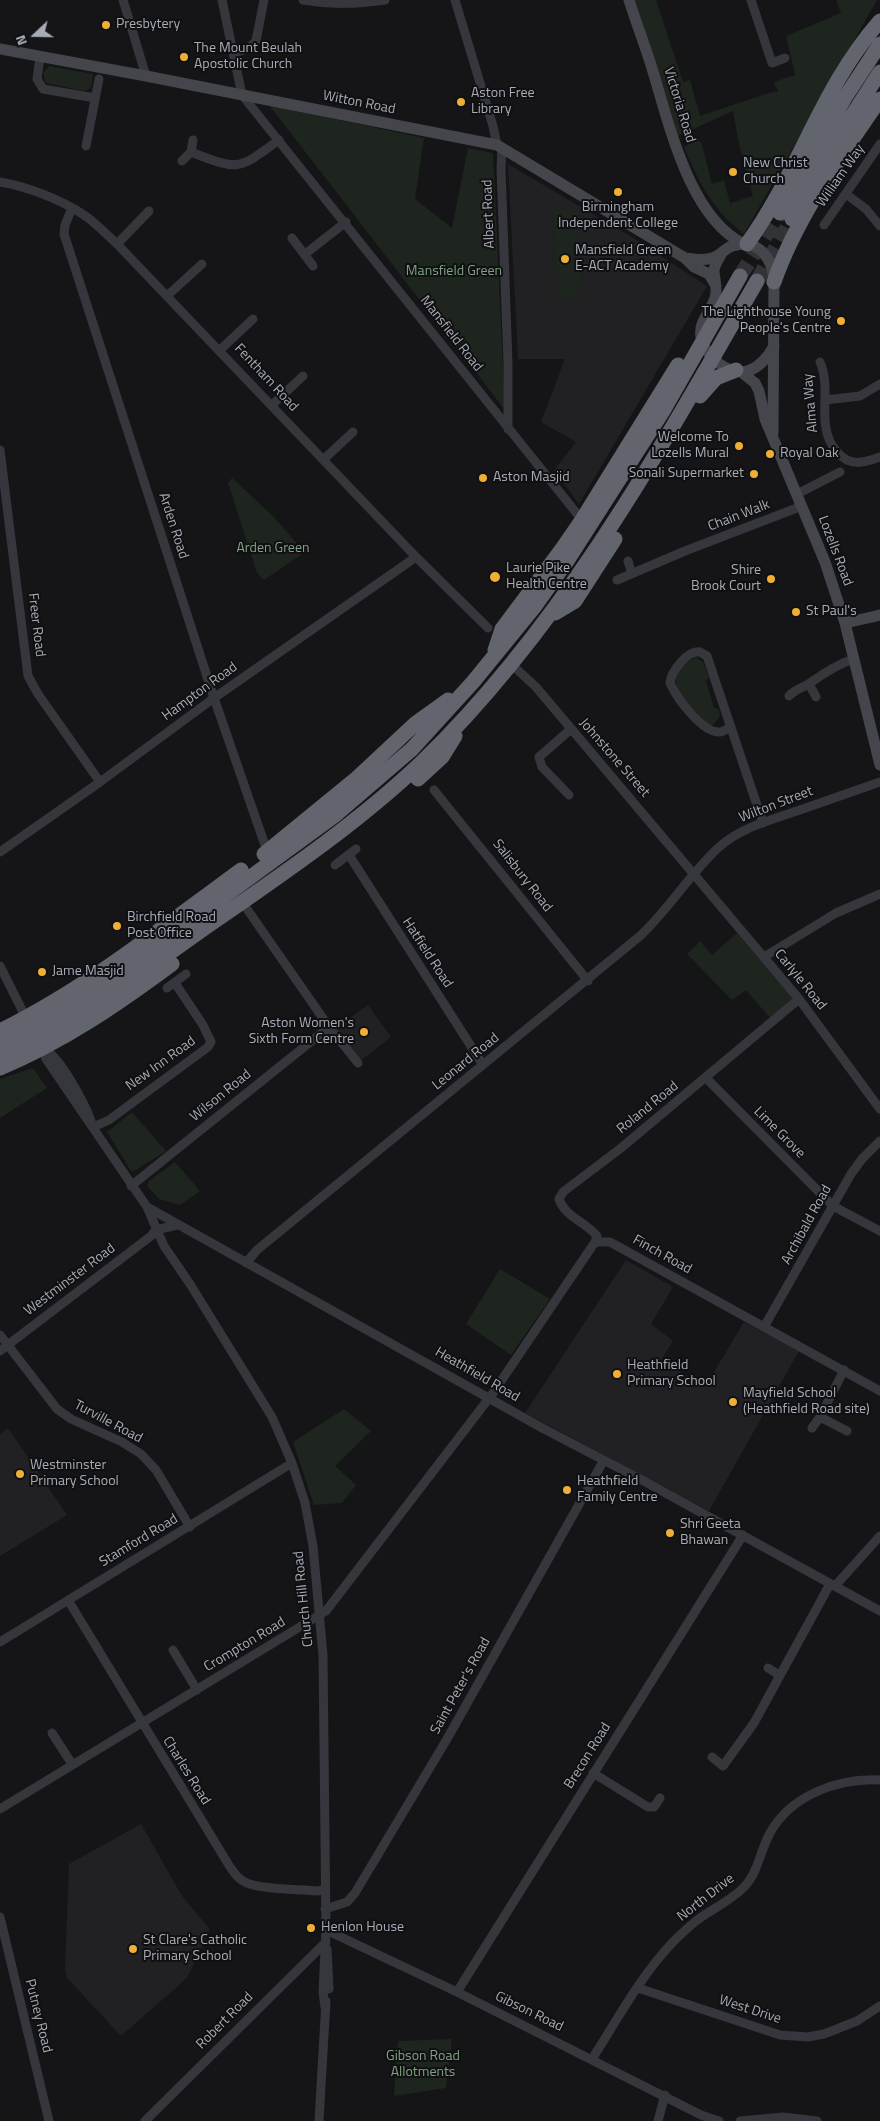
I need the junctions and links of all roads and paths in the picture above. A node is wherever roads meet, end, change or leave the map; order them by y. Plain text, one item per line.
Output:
1 (123, 0) edge
2 (222, 0) edge
3 (264, 0) edge
4 (303, 0) edge
5 (384, 0) edge
6 (455, 0) edge
7 (628, 0) edge
8 (751, 0) edge
9 (880, 21) edge
10 (880, 44) edge
11 (0, 49) edge
12 (233, 53) junction
13 (40, 57) junction
14 (785, 58) dead end
15 (880, 72) edge
16 (146, 76) junction
17 (99, 79) dead end
18 (242, 94) junction
19 (95, 98) junction
20 (880, 99) edge
21 (193, 140) dead end
22 (279, 140) junction
23 (880, 144) edge
24 (86, 146) dead end
25 (499, 147) junction
26 (191, 152) junction
27 (182, 161) dead end
28 (0, 182) edge
29 (846, 194) junction
30 (72, 208) junction
31 (149, 211) dead end
32 (711, 215) junction
33 (346, 222) junction
34 (824, 225) dead end
35 (880, 226) edge
36 (292, 238) dead end
37 (117, 244) junction
38 (745, 244) junction
39 (723, 250) junction
40 (305, 254) junction
41 (685, 258) junction
42 (202, 264) dead end
43 (313, 266) dead end
44 (740, 276) tunnel mouth
45 (757, 281) tunnel mouth
46 (774, 282) junction
47 (716, 286) junction
48 (168, 295) junction
49 (253, 319) dead end
50 (701, 332) junction
51 (774, 346) junction
52 (220, 350) junction
53 (820, 362) dead end
54 (738, 371) junction
55 (303, 376) dead end
56 (880, 384) edge
57 (825, 400) junction
58 (272, 405) junction
59 (508, 429) junction
60 (353, 432) dead end
61 (773, 438) junction
62 (0, 450) edge
63 (880, 457) edge
64 (324, 459) junction
65 (840, 472) dead end
66 (798, 494) junction
67 (802, 506) junction
68 (582, 520) junction
69 (416, 556) junction
70 (628, 561) dead end
71 (632, 574) junction
72 (617, 580) dead end
73 (880, 615) edge
74 (548, 617) junction
75 (845, 623) junction
76 (488, 628) dead end
77 (853, 659) junction
78 (491, 660) junction
79 (511, 664) junction
80 (473, 682) junction
81 (809, 684) junction
82 (789, 696) dead end
83 (816, 697) dead end
84 (214, 698) junction
85 (468, 713) junction
86 (731, 727) junction
87 (571, 729) junction
88 (880, 765) edge
89 (100, 782) junction
90 (880, 782) edge
91 (434, 790) dead end
92 (569, 795) dead end
93 (763, 823) junction
94 (267, 851) junction
95 (0, 852) edge
96 (336, 865) dead end
97 (694, 873) junction
98 (880, 894) edge
99 (247, 909) junction
100 (169, 945) junction
101 (764, 957) junction
102 (0, 966) edge
103 (186, 974) dead end
104 (588, 981) junction
105 (175, 983) junction
106 (166, 988) dead end
107 (799, 999) junction
108 (28, 1021) junction
109 (90, 1021) junction
110 (329, 1027) junction
111 (0, 1031) edge
112 (0, 1045) edge
113 (43, 1046) junction
114 (0, 1057) edge
115 (358, 1063) dead end
116 (483, 1065) junction
117 (0, 1068) edge
118 (706, 1078) junction
119 (880, 1109) edge
120 (93, 1127) junction
121 (880, 1141) edge
122 (131, 1186) junction
123 (833, 1206) junction
124 (147, 1207) junction
125 (177, 1225) junction
126 (156, 1230) junction
127 (880, 1231) edge
128 (595, 1242) junction
129 (246, 1263) junction
130 (764, 1327) junction
131 (0, 1335) edge
132 (4, 1348) edge
133 (844, 1370) junction
134 (880, 1391) edge
135 (488, 1398) junction
136 (820, 1417) junction
137 (812, 1428) dead end
138 (847, 1431) dead end
139 (604, 1460) junction
140 (292, 1463) junction
141 (190, 1527) junction
142 (743, 1535) junction
143 (880, 1536) edge
144 (833, 1585) junction
145 (68, 1600) junction
146 (880, 1611) edge
147 (320, 1615) junction
148 (0, 1642) edge
149 (173, 1650) dead end
150 (768, 1668) dead end
151 (779, 1675) junction
152 (197, 1690) junction
153 (141, 1724) junction
154 (52, 1733) dead end
155 (712, 1757) dead end
156 (72, 1764) junction
157 (593, 1773) junction
158 (880, 1780) edge
159 (660, 1798) dead end
160 (0, 1809) edge
161 (325, 1889) junction
162 (325, 1909) junction
163 (0, 1917) edge
164 (326, 1930) junction
165 (326, 1942) junction
166 (3, 1943) edge
167 (638, 1988) junction
168 (457, 1992) junction
169 (880, 2006) edge
170 (592, 2059) junction
171 (664, 2095) junction
172 (49, 2121) edge
173 (145, 2121) edge
174 (319, 2121) edge
175 (658, 2121) edge
176 (719, 2121) edge
177 (740, 2121) edge
178 (817, 2121) edge

1 - 16 street
2 - 12 street
3 - 12 street
4 - 5 street
6 - 25 street, Albert Road
7 - 32 main road, Victoria Road
8 - 14 street
9 - 38 highway
10 - 15 highway
11 - 13 main road, Witton Road
12 - 18 street
13 - 16 main road, Witton Road
13 - 19 street
16 - 18 main road, Witton Road
17 - 19 street
18 - 22 street, Mansfield Road
18 - 25 main road, Witton Road
19 - 24 street
20 - 46 highway
21 - 26 street
22 - 26 street
22 - 33 street, Mansfield Road
23 - 29 street, William Way
25 - 41 main road, Witton Road
25 - 59 street, Albert Road
26 - 27 street
28 - 30 street, Fentham Road
29 - 34 street, William Way
29 - 35 street
30 - 37 street, Fentham Road
30 - 84 street, Arden Road
31 - 37 street
32 - 38 main road, Victoria Road
32 - 39 main road, Victoria Road
33 - 40 street
33 - 59 street, Mansfield Road
36 - 40 street
37 - 48 street, Fentham Road
38 - 39 main road, Witton Road
38 - 46 main road, Victoria Road
39 - 41 main road, Witton Road
39 - 47 main road
40 - 43 street
41 - 47 main road, Witton Road
42 - 48 street
44 - 78 highway
45 - 74 highway
46 - 51 main road, Lozells Road
47 - 50 main road
48 - 52 street, Fentham Road
49 - 52 street
50 - 54 main road
50 - 68 highway
51 - 54 main road
51 - 61 main road, Lozells Road
52 - 58 street, Fentham Road
53 - 57 street, Alma Way
54 - 61 main road, Lozells Road
54 - 74 highway
55 - 58 street
56 - 57 street
57 - 63 street, Alma Way
58 - 64 street, Fentham Road
59 - 68 street, Mansfield Road
60 - 64 street
61 - 66 main road, Lozells Road
62 - 89 street, Freer Road
64 - 69 street, Fentham Road
65 - 66 street
66 - 67 main road, Lozells Road
67 - 71 street, Chain Walk
67 - 75 main road, Lozells Road
68 - 78 highway
69 - 76 street, Fentham Road
69 - 84 street, Hampton Road
70 - 71 street
71 - 72 street, Chain Walk
73 - 75 main road
74 - 79 highway
75 - 77 main road, Lozells Road
77 - 81 street
77 - 88 main road, Lozells Road
78 - 80 highway
79 - 85 highway
79 - 87 street, Johnstone Street
80 - 94 highway
80 - 100 highway
81 - 82 street
81 - 83 street
84 - 89 street, Hampton Road
84 - 94 street, Arden Road
85 - 99 highway
85 - 100 highway
86 - 86 street
86 - 93 street
87 - 92 street
87 - 97 street, Johnstone Street
89 - 95 street, Hampton Road
90 - 93 street, Wilton Street
91 - 104 street, Salisbury Road
93 - 97 street, Wilton Street
94 - 108 highway
96 - 116 street, Hatfield Road
97 - 101 street, Carlyle Road
97 - 104 street, Leonard Road
98 - 101 street
99 - 109 highway
99 - 110 street
100 - 112 highway
100 - 114 highway
101 - 107 street, Carlyle Road
102 - 108 street, Heathfield Road
103 - 105 street
104 - 116 street, Leonard Road
105 - 106 street
105 - 120 street, New Inn Road
107 - 118 street, Roland Road
107 - 119 street, Carlyle Road
108 - 109 highway
108 - 111 highway
108 - 113 street, Heathfield Road
109 - 113 highway
110 - 115 street
110 - 122 street, Wilson Road
113 - 114 highway
113 - 117 highway
113 - 120 street, Heathfield Road
116 - 129 street, Leonard Road
118 - 123 street, Lime Grove
118 - 128 street, Roland Road
120 - 122 street, Heathfield Road
121 - 123 street, Archibald Road
122 - 124 street, Heathfield Road
123 - 127 street, Lime Grove
123 - 130 street, Archibald Road
124 - 125 street, Heathfield Road
124 - 126 street
125 - 126 street, Westminster Road
125 - 129 street, Heathfield Road
126 - 132 street, Westminster Road
126 - 140 street, Church Hill Road
128 - 130 street, Finch Road
128 - 135 street
129 - 135 street, Heathfield Road
130 - 133 street, Finch Road
131 - 132 street, Turville Road
132 - 141 street, Turville Road
133 - 134 street, Finch Road
133 - 136 street
135 - 139 street, Heathfield Road
135 - 147 street, Crompton Road
136 - 137 street
136 - 138 street
139 - 142 street, Heathfield Road
139 - 162 street, Saint Peter's Road
140 - 141 street, Stamford Road
140 - 147 street, Church Hill Road
141 - 145 street, Stamford Road
142 - 144 street, Heathfield Road
142 - 157 street, Brecon Road
143 - 144 street
144 - 146 street, Heathfield Road
144 - 151 street
145 - 148 street, Stamford Road
145 - 153 street, Charles Road
147 - 152 street, Crompton Road
147 - 161 street, Church Hill Road
149 - 152 street
150 - 151 street
151 - 155 street
152 - 153 street, Crompton Road
153 - 156 street, Crompton Road
153 - 161 street, Charles Road
154 - 156 street
156 - 160 street, Crompton Road
157 - 159 street
157 - 168 street, Brecon Road
158 - 167 street, North Drive
161 - 162 street, Church Hill Road
162 - 164 street, Church Hill Road
163 - 166 street, Putney Road
164 - 165 street, Church Hill Road
164 - 168 street, Gibson Road
165 - 173 street, Robert Road
165 - 174 street, Church Hill Road
166 - 172 street, Putney Road
167 - 169 street, West Drive
167 - 170 street, North Drive
168 - 170 street, Gibson Road
170 - 171 street, Gibson Road
171 - 175 street
171 - 176 street, Gibson Road
177 - 178 street

